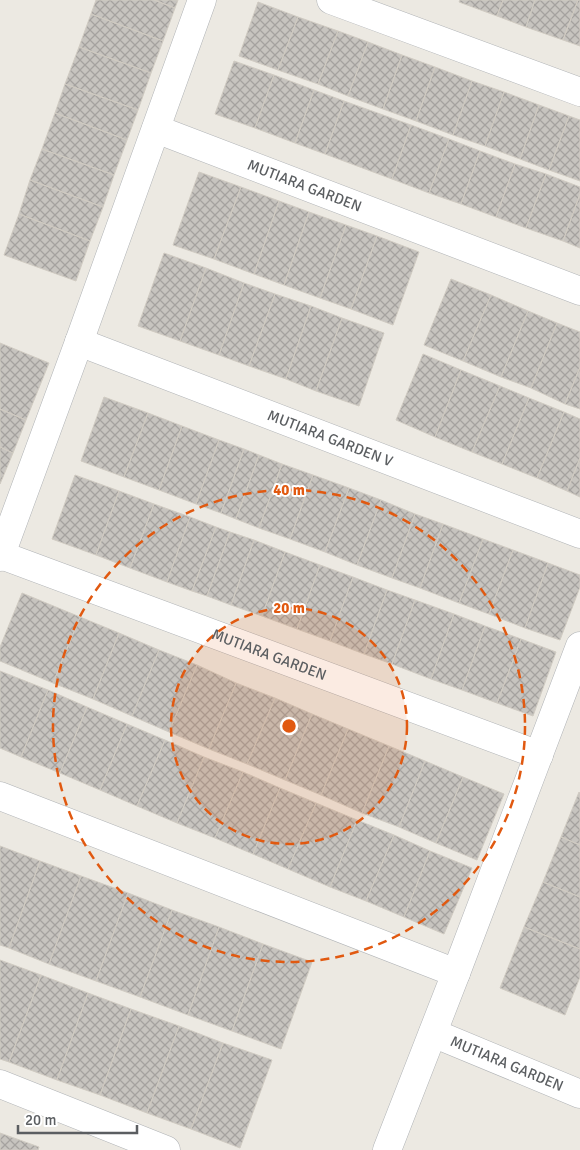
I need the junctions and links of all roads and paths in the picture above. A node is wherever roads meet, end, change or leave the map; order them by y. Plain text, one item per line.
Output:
1 (202, 0) edge
2 (331, 0) edge
3 (580, 92) edge
4 (156, 129) junction
5 (580, 291) edge
6 (79, 342) junction
7 (580, 534) edge
8 (1, 556) edge
9 (580, 646) edge
10 (539, 755) junction
11 (0, 796) edge
12 (456, 973) junction
13 (433, 1034) junction
14 (0, 1084) edge
15 (580, 1094) edge
16 (166, 1150) edge
17 (387, 1150) edge

1 - 4 street
2 - 3 street
4 - 5 street, MUTIARA GARDEN
4 - 6 street
6 - 7 street, MUTIARA GARDEN V
6 - 8 street
8 - 10 street, MUTIARA GARDEN
9 - 10 street
10 - 12 street
11 - 12 street
12 - 13 street
13 - 15 street, MUTIARA GARDEN
13 - 17 street
14 - 16 street

